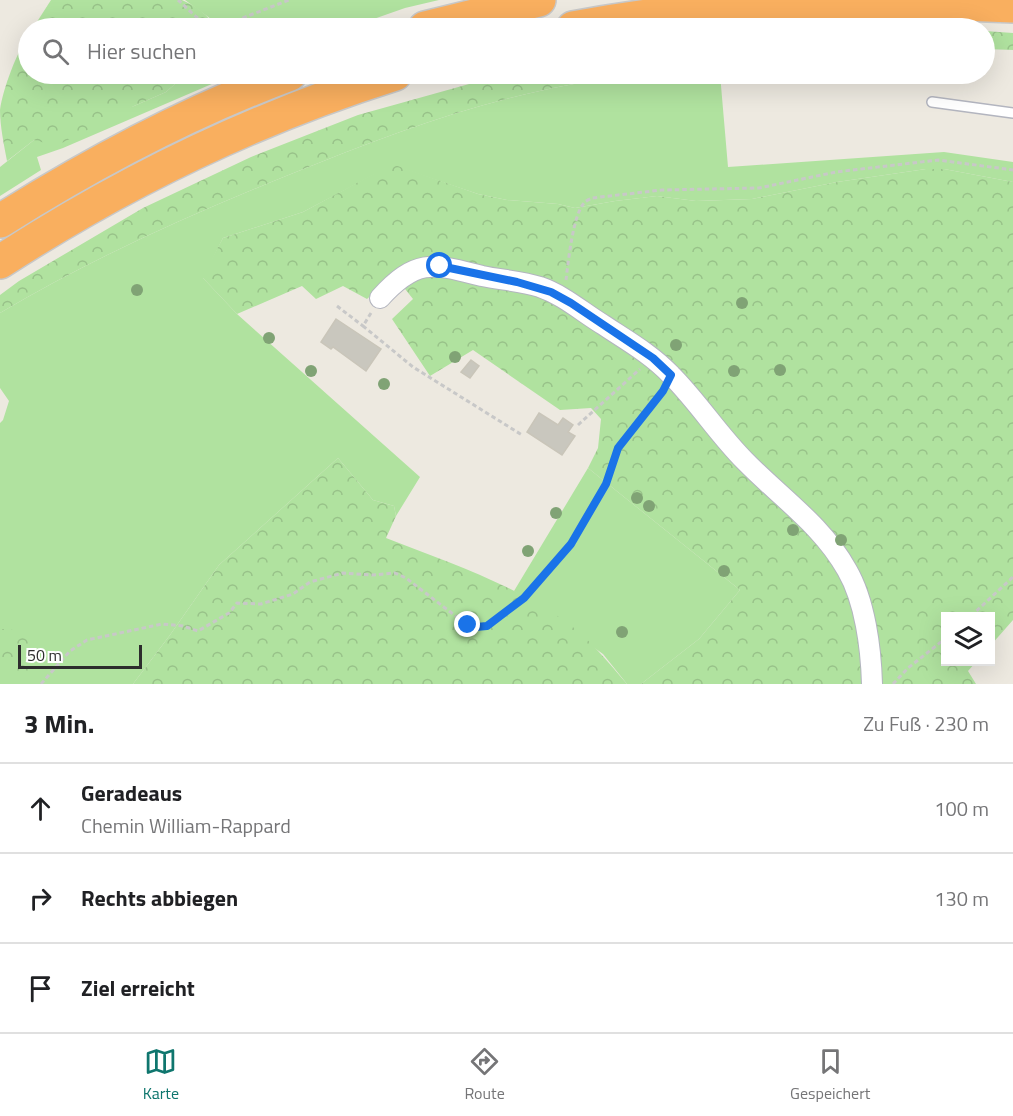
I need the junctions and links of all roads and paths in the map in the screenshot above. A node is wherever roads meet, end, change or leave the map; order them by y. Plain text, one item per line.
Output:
1 (178, 0) edge
2 (289, 0) edge
3 (539, 0) edge
4 (1013, 6) edge
5 (199, 18) edge
6 (243, 18) edge
7 (466, 18) edge
8 (630, 18) edge
9 (265, 84) edge
10 (367, 84) edge
11 (932, 102) dead end
12 (1013, 113) edge
13 (1013, 170) edge
14 (0, 221) edge
15 (0, 262) edge
16 (380, 298) joint
17 (563, 298) junction
18 (338, 306) dead end
19 (363, 326) junction
20 (653, 358) junction
21 (671, 375) junction
22 (579, 425) dead end
23 (522, 435) dead end
24 (1013, 577) edge
25 (975, 612) edge
26 (941, 642) edge
27 (41, 684) edge
28 (872, 684) edge
29 (893, 684) edge

1 - 5 path
2 - 6 path
3 - 7 highway
4 - 8 highway
9 - 14 highway
10 - 15 highway
11 - 12 lane
13 - 17 path
16 - 17 street
16 - 19 path
17 - 20 street
18 - 19 path
19 - 23 path
20 - 21 street
20 - 22 path
21 - 27 path
21 - 28 street
24 - 25 path
26 - 29 path

